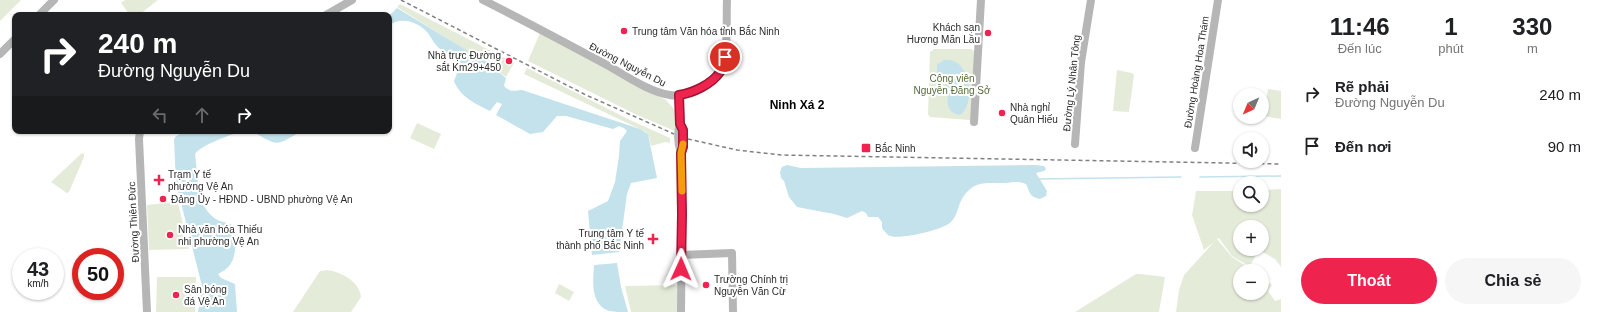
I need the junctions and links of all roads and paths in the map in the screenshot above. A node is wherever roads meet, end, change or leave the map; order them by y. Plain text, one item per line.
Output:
1 (54, 0) edge
2 (352, 0) edge
3 (483, 0) edge
4 (727, 0) edge
5 (981, 0) edge
6 (1091, 0) edge
7 (1218, 0) edge
8 (42, 12) edge
9 (331, 12) edge
10 (12, 42) edge
11 (0, 54) edge
12 (679, 95) junction
13 (974, 122) dead end
14 (140, 134) edge
15 (1075, 144) dead end
16 (1194, 148) dead end
17 (681, 255) junction
18 (147, 312) edge
19 (681, 312) edge
20 (733, 312) edge

1 - 8 main road
2 - 9 main road
3 - 12 main road, Đường Nguyễn Du
4 - 12 main road, Đường Nguyễn Du
5 - 13 main road
6 - 15 main road, Đường Lý Nhân Tông
7 - 16 main road, Đường Hoàng Hoa Thám
10 - 11 main road
12 - 17 main road
14 - 18 main road, Đường Thiên Đức
17 - 19 main road
17 - 20 main road

